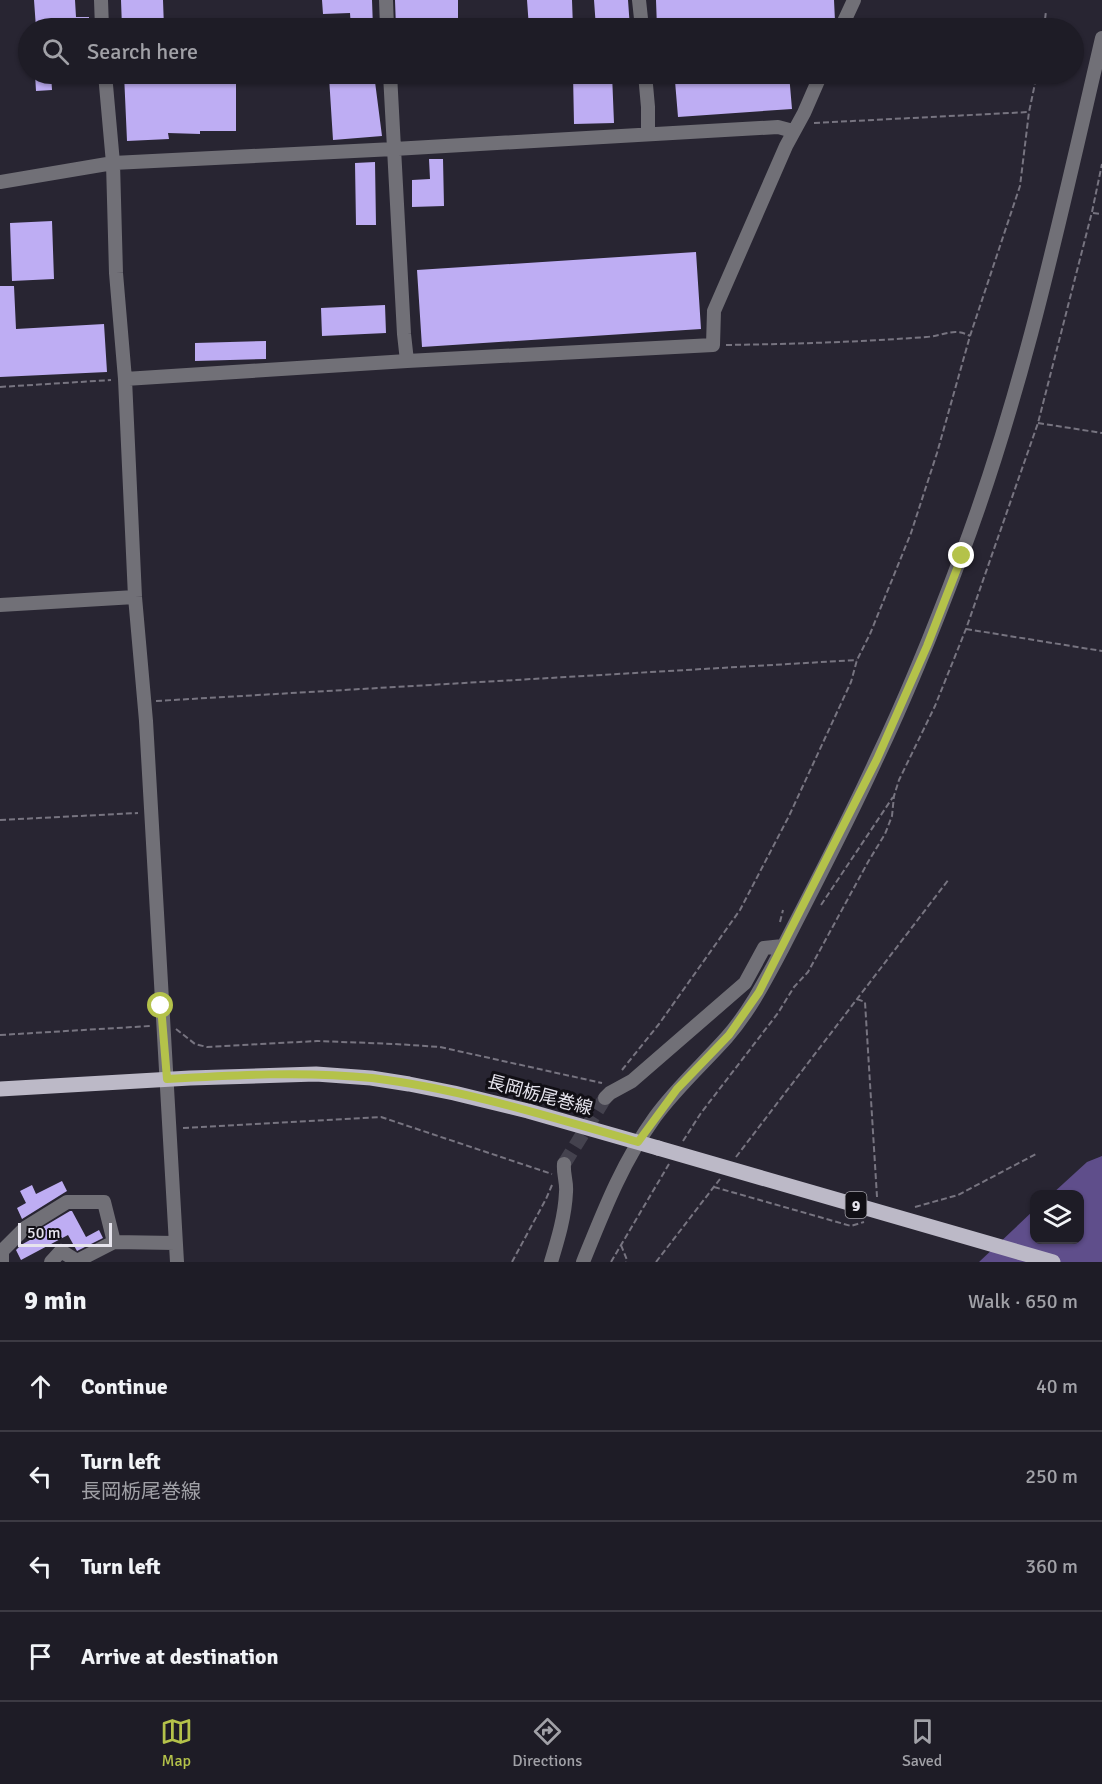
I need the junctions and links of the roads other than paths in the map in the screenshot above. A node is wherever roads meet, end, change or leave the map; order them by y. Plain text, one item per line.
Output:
1 (101, 0) edge
2 (386, 0) edge
3 (639, 0) edge
4 (854, 0) edge
5 (102, 18) edge
6 (387, 18) edge
7 (641, 18) edge
8 (846, 18) edge
9 (1102, 38) edge
10 (106, 84) edge
11 (391, 84) edge
12 (646, 84) edge
13 (817, 84) edge
14 (794, 131) junction
15 (648, 134) junction
16 (394, 149) junction
17 (113, 163) junction
18 (0, 182) edge
19 (408, 361) junction
20 (125, 379) junction
21 (135, 597) junction
22 (0, 605) edge
23 (783, 946) junction
24 (167, 1079) junction
25 (0, 1089) edge
26 (606, 1091) tunnel mouth
27 (638, 1142) junction
28 (560, 1171) tunnel mouth
29 (114, 1242) junction
30 (175, 1243) junction
31 (1, 1255) edge
32 (51, 1262) edge
33 (177, 1262) edge
34 (551, 1262) edge
35 (584, 1262) edge
36 (1053, 1262) edge

1 - 5 street
2 - 6 street
3 - 7 street
4 - 8 street
9 - 23 street
10 - 17 street
11 - 16 street
12 - 15 street
13 - 14 street
14 - 15 street
14 - 19 street
15 - 16 street
16 - 17 street
16 - 19 street
17 - 18 street
17 - 20 street
19 - 20 street
20 - 21 street
21 - 22 street
21 - 24 street
23 - 26 street
23 - 27 street
24 - 25 main road, 長岡栃尾巻線 / 9
24 - 27 main road, 長岡栃尾巻線 / 9
24 - 30 street
27 - 35 street
27 - 36 main road, 長岡栃尾巻線 / 9, bridge
28 - 34 street
29 - 30 street
29 - 31 street
29 - 32 street
30 - 33 street

